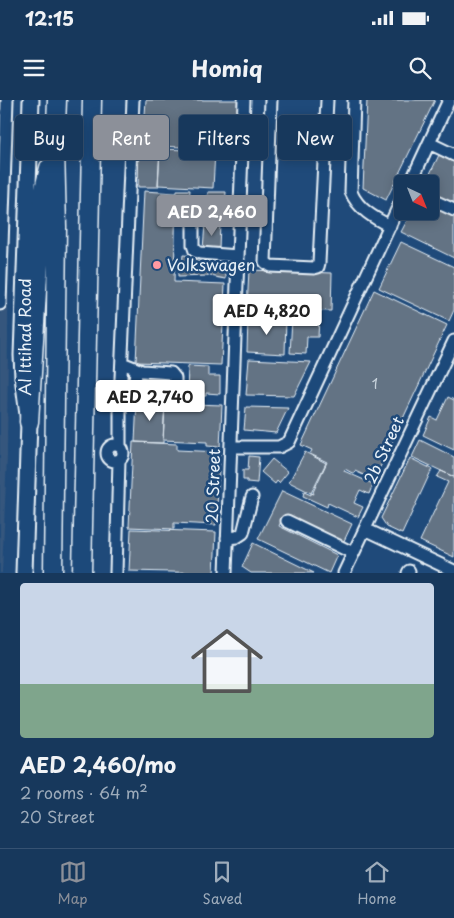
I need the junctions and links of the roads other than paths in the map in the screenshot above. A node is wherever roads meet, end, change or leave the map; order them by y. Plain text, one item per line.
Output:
1 (7, 100) edge
2 (31, 100) edge
3 (57, 100) edge
4 (92, 100) edge
5 (133, 100) edge
6 (244, 100) edge
7 (271, 100) edge
8 (327, 100) edge
9 (354, 100) edge
10 (449, 100) edge
11 (56, 115) edge
12 (429, 143) junction
13 (454, 155) edge
14 (52, 160) edge
15 (55, 160) edge
16 (414, 175) edge
17 (439, 203) edge
18 (193, 208) dead end
19 (454, 210) edge
20 (2, 211) edge
21 (394, 216) edge
22 (391, 222) junction
23 (238, 256) junction
24 (0, 269) edge
25 (0, 304) edge
26 (454, 341) edge
27 (122, 363) junction
28 (136, 369) junction
29 (134, 398) junction
30 (120, 401) junction
31 (28, 422) junction
32 (231, 444) junction
33 (252, 497) dead end
34 (286, 521) dead end
35 (365, 529) junction
36 (227, 538) junction
37 (353, 553) junction
38 (454, 571) edge
39 (24, 573) edge
40 (53, 573) edge
41 (82, 573) edge
42 (116, 573) edge
43 (226, 573) edge
44 (344, 573) edge

1 - 20 street
2 - 31 main road, Al Ittihad Road
3 - 11 highway, Al Ittihad Road
4 - 41 highway
5 - 27 street
6 - 23 street, 20 Street
7 - 8 street
9 - 22 street
10 - 12 street
12 - 13 street
12 - 16 street
14 - 31 highway
15 - 40 highway, Al Ittihad Road
17 - 19 street
18 - 23 street
20 - 24 street
21 - 22 street
22 - 32 street
23 - 32 street, 20 Street
24 - 25 street
26 - 35 street, 2b Street
27 - 28 street
27 - 30 street
28 - 29 street
28 - 29 street
29 - 30 street
30 - 42 street
31 - 39 main road, Al Ittihad Road
32 - 36 street, 20 Street
33 - 36 street
34 - 37 street
35 - 37 street, 2b Street
35 - 38 street
36 - 43 street, 20 Street
37 - 44 street, 2b Street

